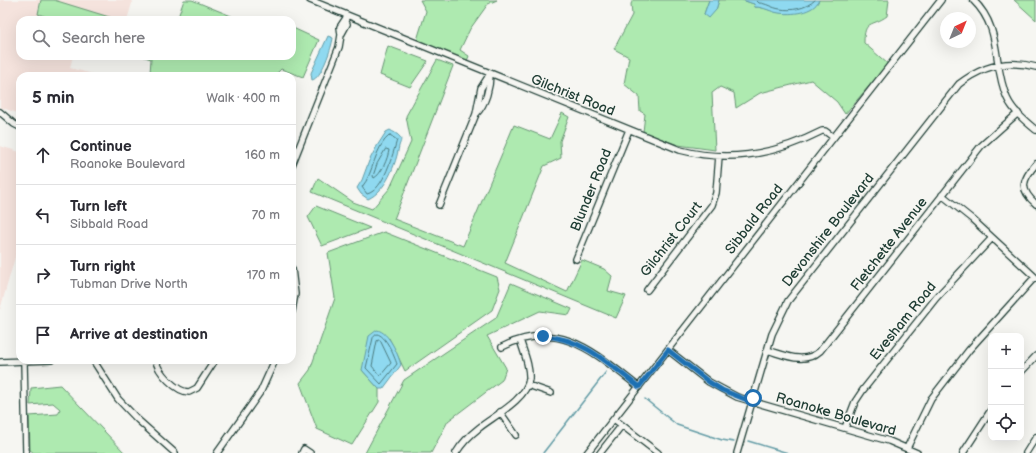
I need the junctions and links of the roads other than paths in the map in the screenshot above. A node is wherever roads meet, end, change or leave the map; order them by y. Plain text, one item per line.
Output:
1 (310, 0) edge
2 (941, 0) edge
3 (974, 0) edge
4 (346, 18) junction
5 (1000, 65) junction
6 (1036, 67) edge
7 (490, 74) junction
8 (0, 112) edge
9 (1018, 113) junction
10 (16, 125) edge
11 (629, 130) junction
12 (1036, 130) edge
13 (833, 137) junction
14 (296, 148) edge
15 (719, 156) junction
16 (1036, 164) edge
17 (942, 195) junction
18 (1036, 204) edge
19 (439, 205) dead end
20 (992, 238) junction
21 (576, 259) dead end
22 (1035, 278) edge
23 (647, 290) dead end
24 (520, 340) junction
25 (502, 347) dead end
26 (668, 350) junction
27 (767, 350) junction
28 (1036, 356) edge
29 (0, 362) edge
30 (16, 362) edge
31 (24, 364) edge
32 (96, 364) edge
33 (157, 364) edge
34 (212, 364) edge
35 (274, 364) edge
36 (1024, 369) edge
37 (528, 385) junction
38 (639, 387) junction
39 (551, 393) dead end
40 (752, 402) junction
41 (500, 412) junction
42 (988, 415) edge
43 (614, 419) junction
44 (622, 425) junction
45 (845, 428) junction
46 (516, 434) dead end
47 (1036, 437) edge
48 (907, 448) junction
49 (26, 453) edge
50 (175, 453) edge
51 (216, 453) edge
52 (302, 453) edge
53 (310, 453) edge
54 (456, 453) edge
55 (587, 453) edge
56 (600, 453) edge
57 (658, 453) edge
58 (737, 453) edge
59 (917, 453) edge
60 (963, 453) edge
61 (1026, 453) edge

1 - 4 street, Gilchrist Road
2 - 13 street, Sibbald Road
3 - 5 street
4 - 7 street, Gilchrist Road
4 - 14 street
5 - 6 street, Devonshire Boulevard
5 - 9 street
5 - 27 street, Devonshire Boulevard
7 - 11 street, Gilchrist Road
7 - 19 street
8 - 10 street
9 - 12 street
9 - 17 street, Fletchette Avenue
11 - 15 street, Gilchrist Road
11 - 21 street, Blunder Road
13 - 15 street, Gilchrist Road
13 - 26 street, Sibbald Road
15 - 23 street, Gilchrist Court
16 - 18 street
17 - 20 street
17 - 27 street, Fletchette Avenue
20 - 22 street
20 - 45 street, Evesham Road
22 - 48 street
24 - 25 street
24 - 37 street
24 - 38 street
26 - 38 street, Sibbald Road
26 - 40 street, Roanoke Boulevard
27 - 40 street, Devonshire Boulevard
28 - 36 street
29 - 30 street
31 - 49 street
32 - 50 street
33 - 34 street
35 - 51 street
37 - 39 street
37 - 41 street
38 - 43 street, Sibbald Road
40 - 45 street, Roanoke Boulevard
40 - 58 street, Devonshire Boulevard
41 - 46 street
41 - 54 street
42 - 60 street
43 - 44 street
43 - 55 street, Sibbald Road
44 - 56 street
44 - 57 street
45 - 48 street, Roanoke Boulevard
47 - 61 street
48 - 59 street, Roanoke Boulevard
52 - 53 street

